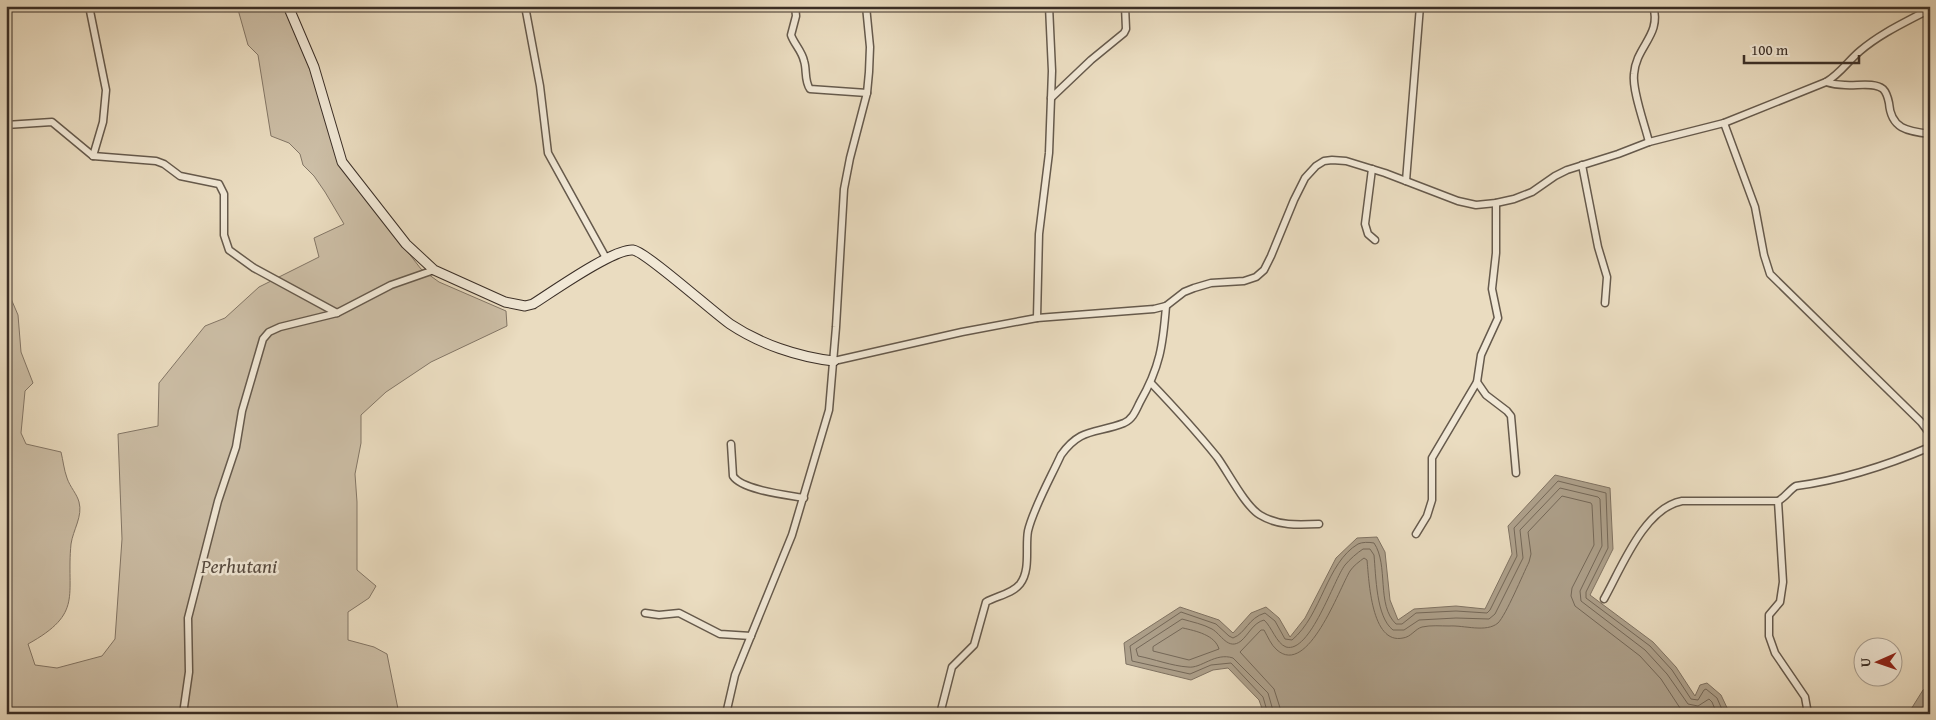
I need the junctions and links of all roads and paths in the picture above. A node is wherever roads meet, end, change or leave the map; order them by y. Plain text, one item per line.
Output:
1 (89, 6) edge
2 (288, 6) edge
3 (525, 6) edge
4 (795, 6) edge
5 (866, 6) edge
6 (1049, 6) edge
7 (1125, 6) edge
8 (1420, 6) edge
9 (1653, 6) edge
10 (1930, 9) edge
11 (1826, 82) junction
12 (867, 93) junction
13 (1051, 98) junction
14 (1724, 123) junction
15 (6, 125) edge
16 (1930, 134) edge
17 (1649, 142) junction
18 (94, 156) junction
19 (1582, 165) junction
20 (1372, 169) junction
21 (1406, 181) junction
22 (1496, 203) junction
23 (1375, 240) dead end
24 (606, 258) junction
25 (434, 270) junction
26 (1605, 303) dead end
27 (1166, 306) junction
28 (337, 312) junction
29 (1037, 318) junction
30 (834, 361) junction
31 (1477, 382) junction
32 (1151, 383) junction
33 (1930, 434) edge
34 (732, 444) dead end
35 (1930, 447) edge
36 (1516, 473) dead end
37 (804, 498) junction
38 (1778, 501) junction
39 (1319, 524) dead end
40 (1416, 534) dead end
41 (1604, 599) dead end
42 (645, 613) dead end
43 (751, 636) junction
44 (6, 710) edge
45 (16, 714) edge
46 (183, 714) edge
47 (726, 714) edge
48 (940, 714) edge
49 (1808, 714) edge

1 - 18 street
2 - 25 street
3 - 24 street
4 - 12 street
5 - 12 street
6 - 13 street
7 - 13 street
8 - 21 street
9 - 17 street
10 - 11 street
11 - 14 street
11 - 16 street
12 - 30 street
13 - 29 street
14 - 17 street
14 - 33 street
15 - 18 street
17 - 19 street
18 - 28 street
19 - 22 street
19 - 26 street
20 - 21 street
20 - 23 street
20 - 27 street
21 - 22 street
22 - 31 street
24 - 25 street
24 - 30 street
25 - 28 street
27 - 29 street
27 - 32 street
28 - 46 street
29 - 30 street
30 - 37 street
31 - 36 street
31 - 40 street
32 - 39 street
32 - 48 street
34 - 37 street
35 - 38 street
37 - 43 street
38 - 41 street
38 - 49 street
42 - 43 street
43 - 47 street
44 - 45 street

